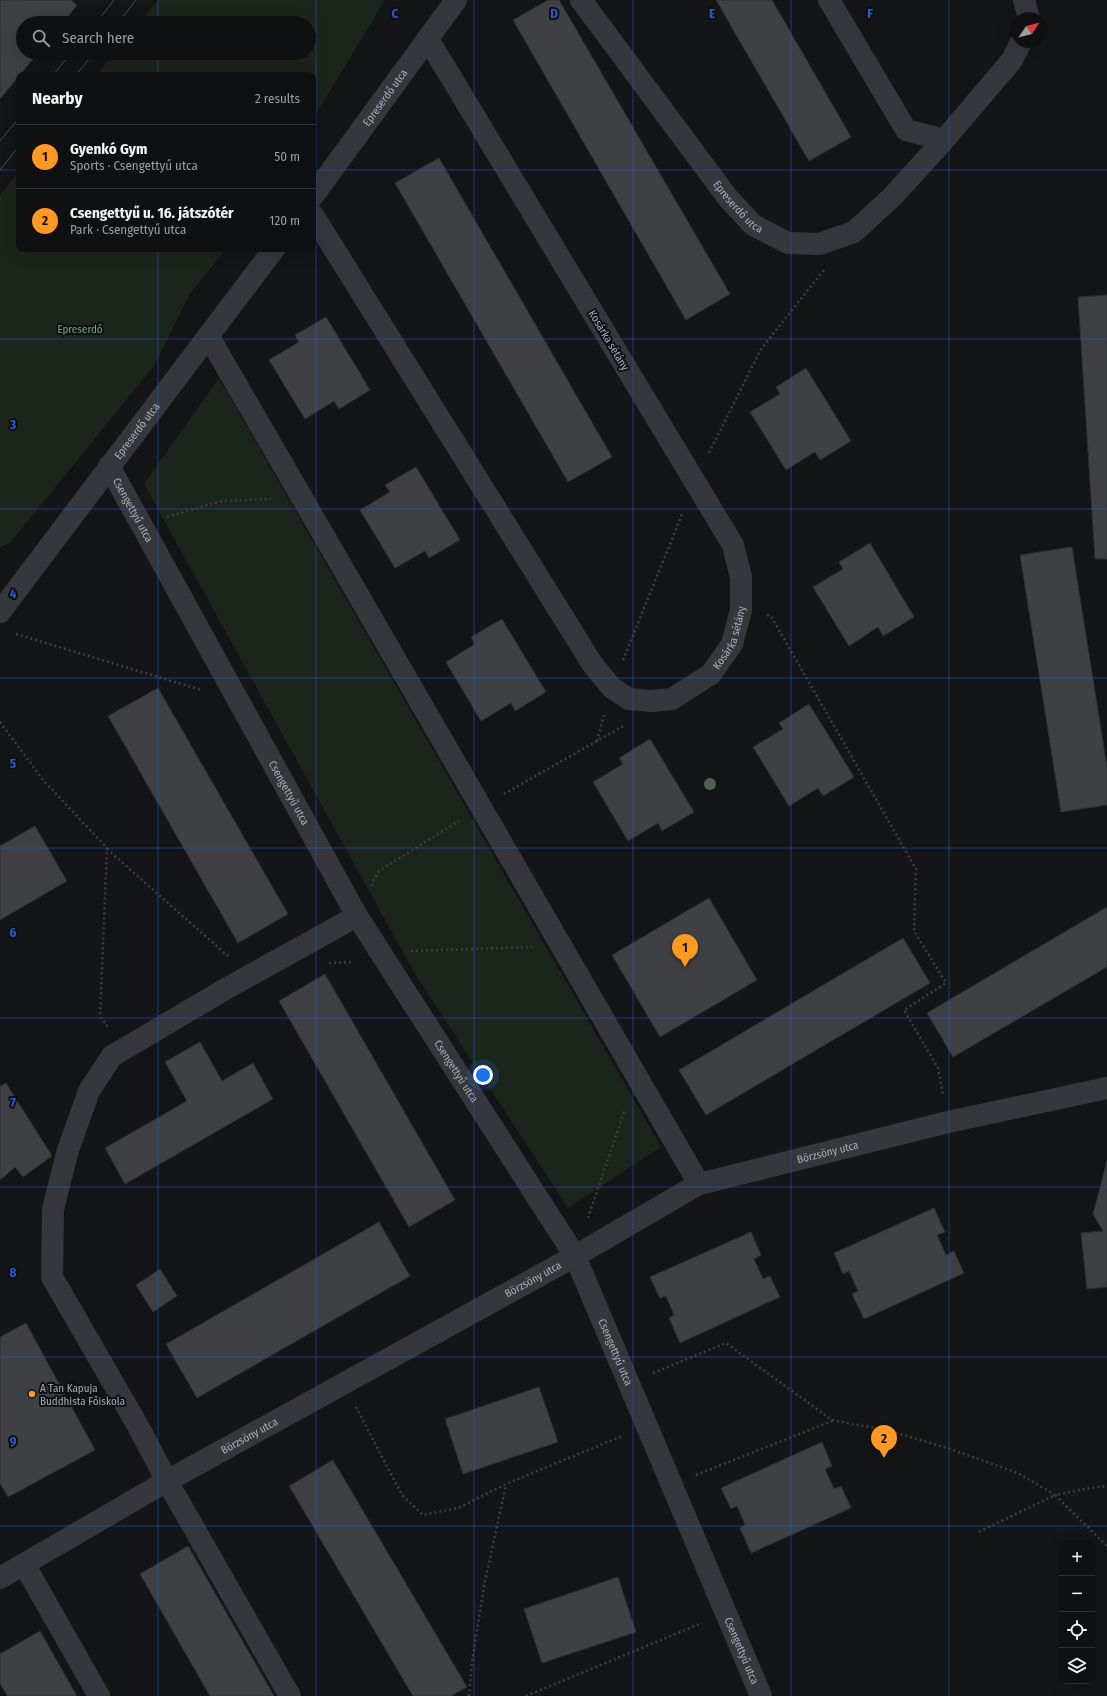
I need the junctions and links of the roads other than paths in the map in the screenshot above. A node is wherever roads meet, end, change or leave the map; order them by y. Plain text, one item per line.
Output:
1 (456, 0) edge
2 (581, 0) edge
3 (829, 0) edge
4 (1024, 0) edge
5 (1027, 12) edge
6 (428, 39) junction
7 (1018, 48) edge
8 (944, 140) junction
9 (316, 192) edge
10 (316, 220) edge
11 (272, 252) edge
12 (209, 337) junction
13 (109, 466) junction
14 (0, 612) edge
15 (355, 911) junction
16 (1107, 1088) edge
17 (699, 1184) junction
18 (575, 1256) junction
19 (167, 1481) junction
20 (24, 1564) junction
21 (0, 1578) edge
22 (99, 1696) edge
23 (290, 1696) edge
24 (761, 1696) edge

1 - 6 street, Epreserdő utca
2 - 8 street, Epreserdő utca
3 - 8 street
4 - 5 street
6 - 9 street, Epreserdő utca
6 - 10 street, Kosárka sétány
7 - 8 street, Epreserdő utca
11 - 12 street, Epreserdő utca
12 - 13 street, Epreserdő utca
12 - 17 street
13 - 14 street, Epreserdő utca
13 - 15 street, Csengettyű utca
15 - 18 street, Csengettyű utca
15 - 19 street
16 - 17 street, Börzsöny utca
17 - 18 street, Börzsöny utca
18 - 19 street, Börzsöny utca
18 - 24 street, Csengettyű utca
19 - 20 street, Börzsöny utca
19 - 23 street
20 - 21 street, Börzsöny utca
20 - 22 street

